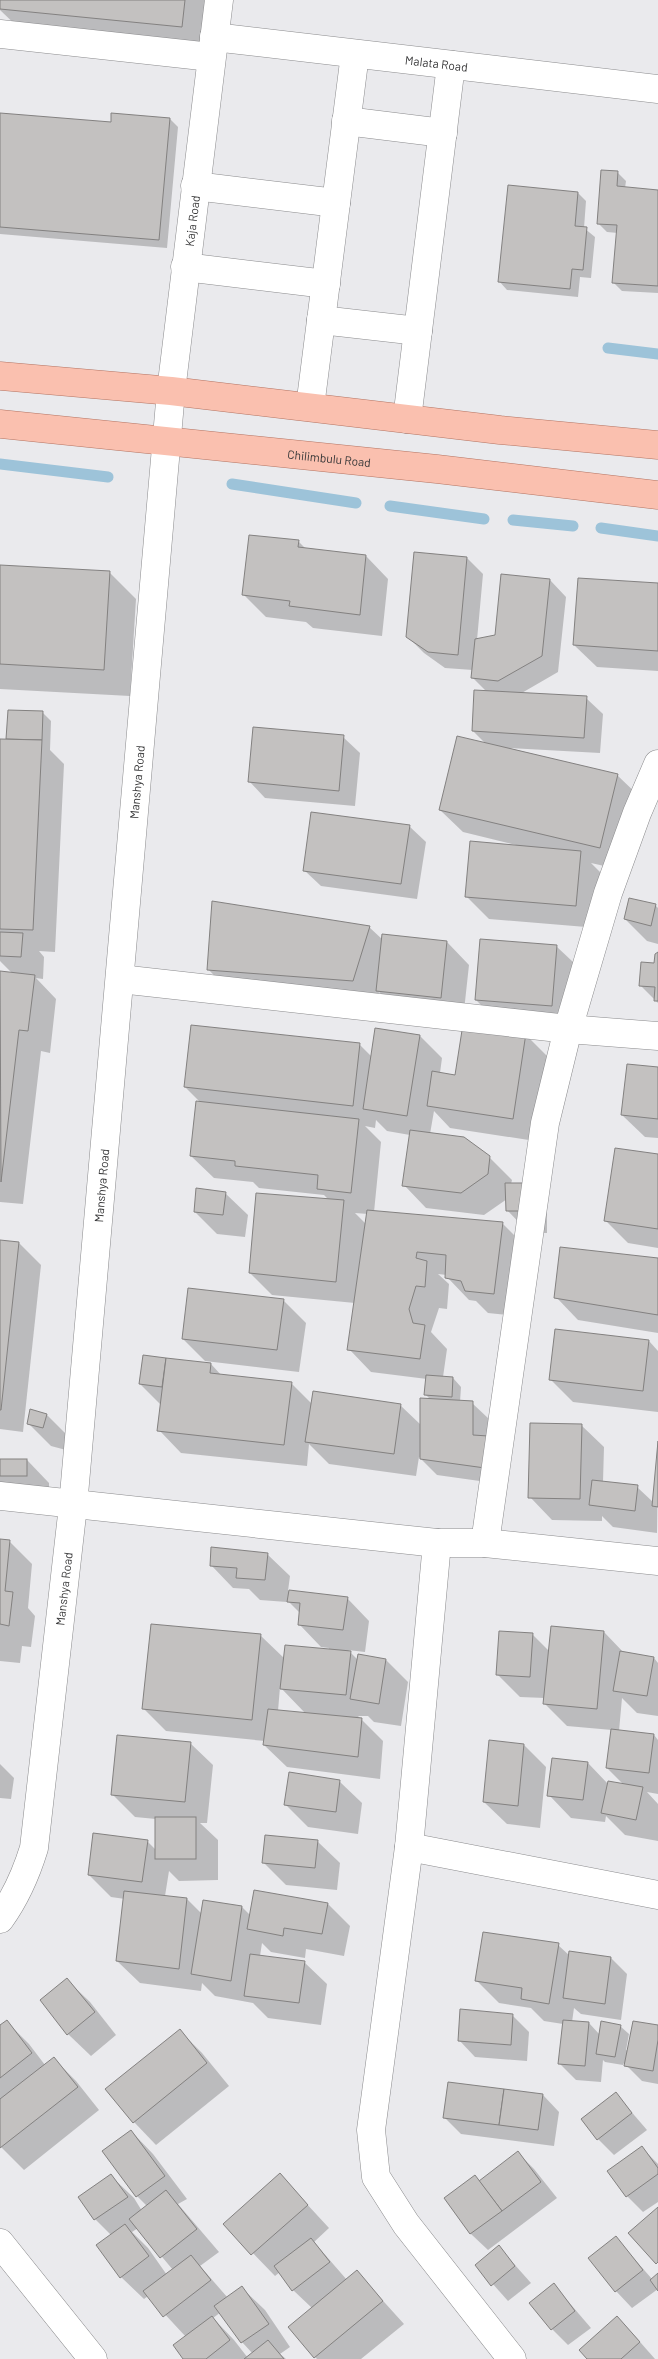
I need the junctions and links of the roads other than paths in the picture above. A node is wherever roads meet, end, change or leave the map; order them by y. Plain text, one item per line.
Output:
1 (219, 0) edge
2 (0, 34) edge
3 (212, 47) junction
4 (355, 54) junction
5 (451, 65) junction
6 (658, 89) edge
7 (346, 121) junction
8 (443, 133) junction
9 (195, 186) junction
10 (336, 203) junction
11 (186, 267) junction
12 (326, 284) junction
13 (322, 320) junction
14 (418, 332) junction
15 (0, 376) edge
16 (171, 391) junction
17 (310, 407) junction
18 (407, 418) junction
19 (0, 424) edge
20 (168, 442) junction
21 (658, 445) edge
22 (658, 495) edge
23 (658, 764) edge
24 (648, 814) edge
25 (120, 979) junction
26 (568, 1029) junction
27 (658, 1036) edge
28 (0, 1496) edge
29 (73, 1506) junction
30 (485, 1543) junction
31 (437, 1544) junction
32 (658, 1561) edge
33 (409, 1847) junction
34 (658, 1896) edge
35 (0, 1919) edge
36 (0, 2243) edge
37 (93, 2359) edge
38 (512, 2359) edge

1 - 3 street, Kaja Road
2 - 3 street, Malata Road
3 - 4 street, Malata Road
3 - 9 street, Kaja Road
4 - 5 street, Malata Road
4 - 7 street
5 - 6 street, Malata Road
5 - 8 street
7 - 8 street
7 - 10 street
8 - 14 street
9 - 10 street
9 - 11 street, Kaja Road
10 - 12 street
11 - 12 street
11 - 16 street, Kaja Road
12 - 13 street
13 - 14 street
13 - 17 street
14 - 18 street
15 - 16 main road
16 - 17 main road
16 - 20 street, Kaja Road
17 - 18 main road
18 - 21 main road
19 - 20 main road, Chilimbulu Road
20 - 22 main road, Chilimbulu Road
20 - 25 street, Manshya Road
23 - 24 street
24 - 26 street
25 - 26 street
25 - 29 street, Manshya Road
26 - 27 street
26 - 30 street
28 - 29 street
29 - 31 street
29 - 35 street, Manshya Road
30 - 31 street
30 - 32 street
31 - 33 street
33 - 34 street
33 - 38 street
36 - 37 street

